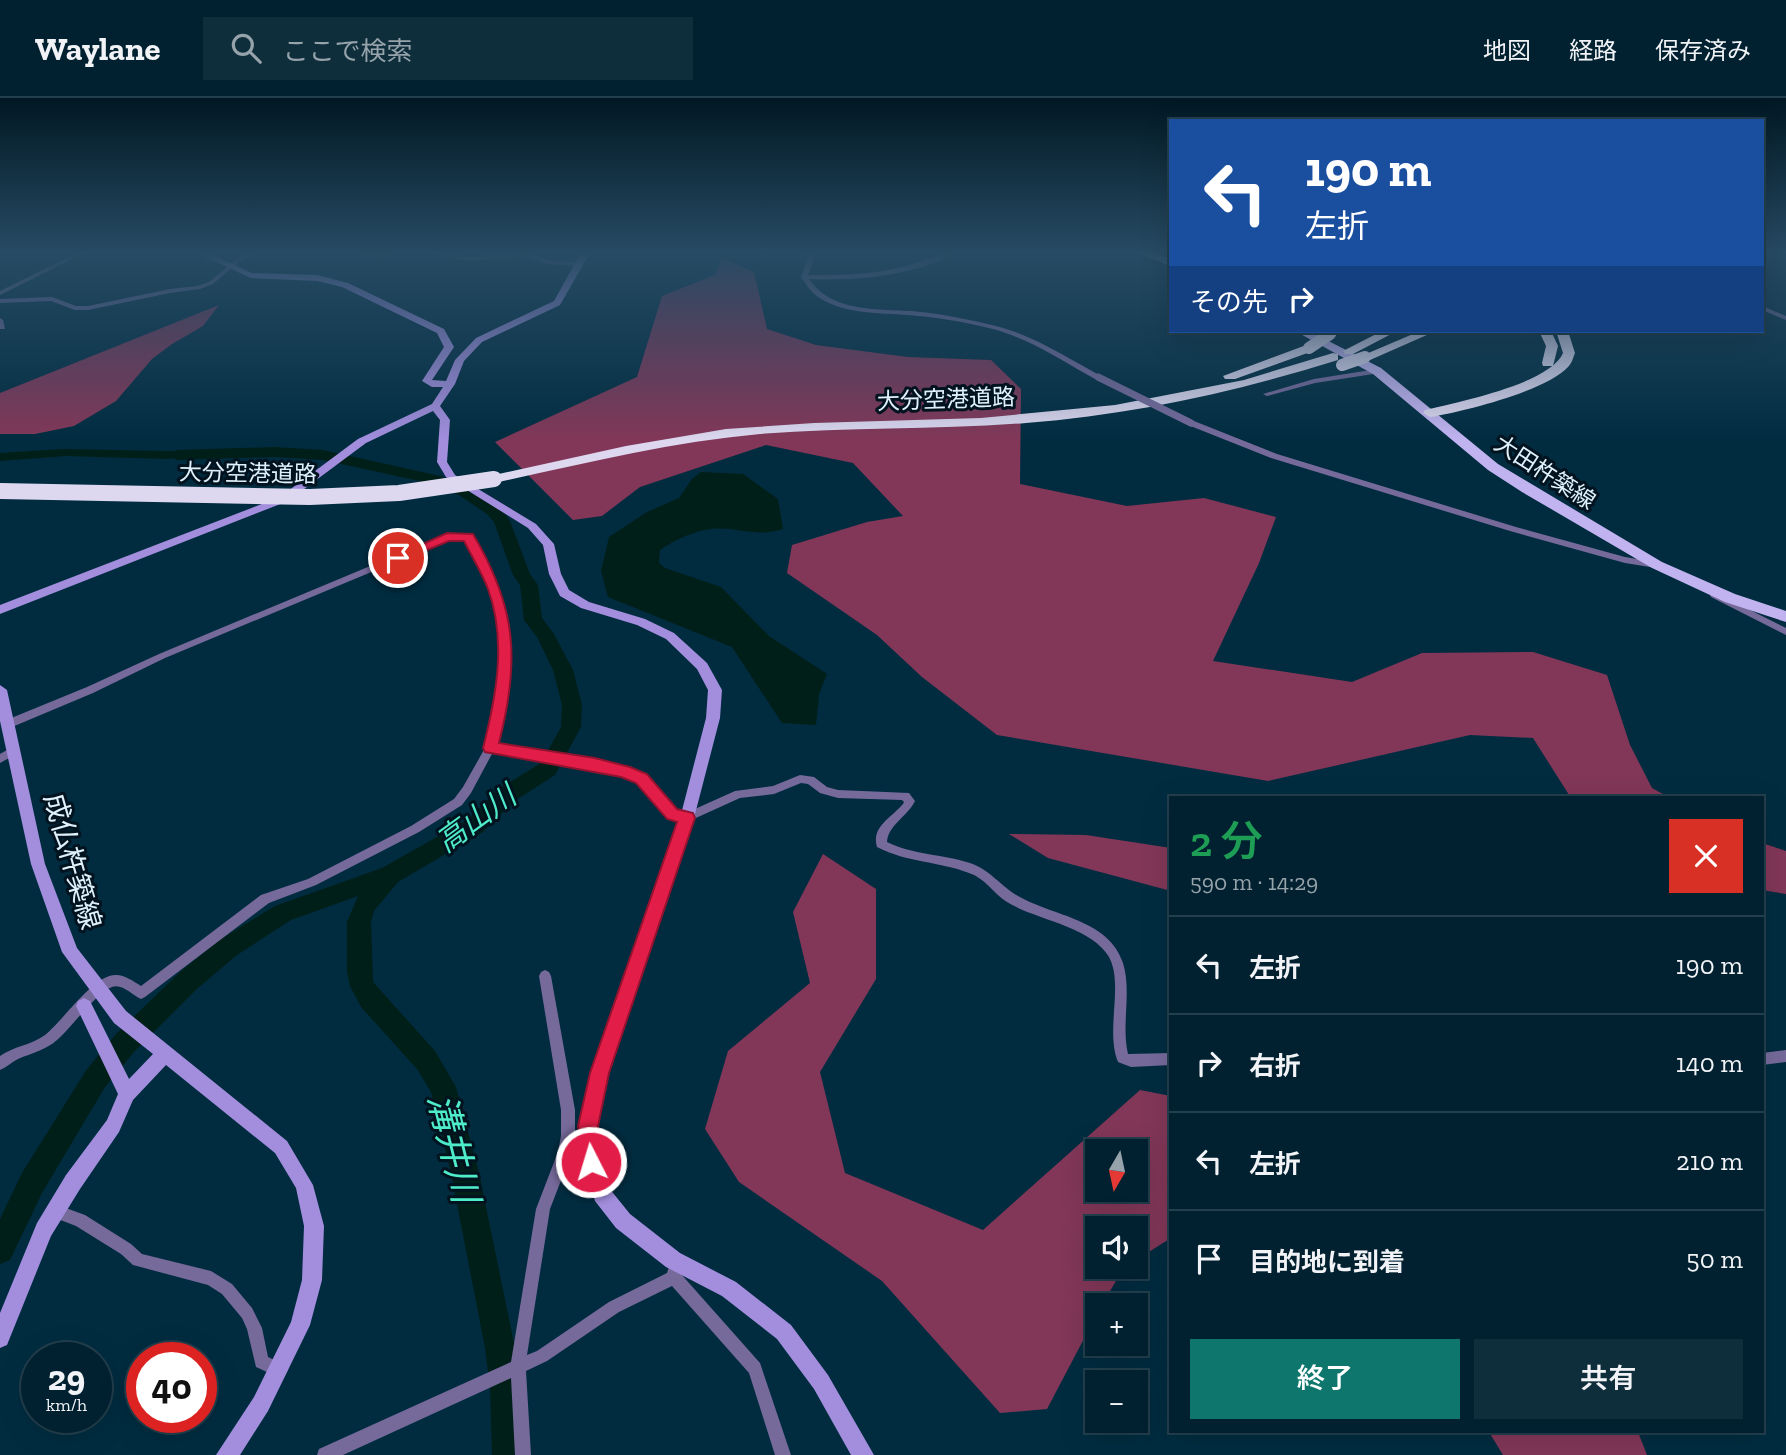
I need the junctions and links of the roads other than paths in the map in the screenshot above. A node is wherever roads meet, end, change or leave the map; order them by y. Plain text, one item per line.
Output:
1 (410, 314) edge
2 (533, 314) edge
3 (924, 314) edge
4 (0, 320) edge
5 (3, 328) dead end
6 (1305, 333) edge
7 (1331, 333) edge
8 (1371, 333) edge
9 (1386, 333) edge
10 (1425, 333) edge
11 (1546, 333) edge
12 (1556, 333) edge
13 (1563, 333) edge
14 (1571, 333) edge
15 (1338, 354) junction
16 (1548, 363) junction
17 (1563, 366) junction
18 (1377, 371) junction
19 (450, 384) junction
20 (1267, 394) dead end
21 (1134, 400) junction
22 (435, 406) junction
23 (1430, 413) junction
24 (494, 479) junction
25 (0, 491) edge
26 (1657, 565) junction
27 (1697, 584) junction
28 (0, 610) edge
29 (1786, 617) edge
30 (1786, 632) edge
31 (0, 691) edge
32 (8, 724) junction
33 (490, 748) junction
34 (14, 750) junction
35 (0, 759) edge
36 (687, 818) junction
37 (545, 976) dead end
38 (97, 990) junction
39 (84, 1006) junction
40 (159, 1050) junction
41 (1786, 1056) edge
42 (1169, 1059) edge
43 (1764, 1059) edge
44 (0, 1064) edge
45 (124, 1088) junction
46 (591, 1106) junction
47 (568, 1110) junction
48 (55, 1211) junction
49 (674, 1268) junction
50 (0, 1338) edge
51 (518, 1366) junction
52 (280, 1370) junction
53 (227, 1455) edge
54 (325, 1455) edge
55 (523, 1455) edge
56 (783, 1455) edge
57 (863, 1455) edge

1 - 19 street
2 - 19 street
3 - 26 street, bridge
4 - 5 street
6 - 18 main road, 大田杵築線
7 - 21 highway, bridge
8 - 15 highway, 大分空港道路
9 - 15 highway, 大分空港道路
10 - 15 highway, bridge
11 - 16 highway
12 - 16 highway
13 - 17 highway
14 - 17 highway
15 - 21 highway, 大分空港道路
15 - 24 highway, 大分空港道路
16 - 23 highway
17 - 23 highway
18 - 20 street
18 - 23 main road, 大田杵築線
19 - 22 street
21 - 24 highway, 大分空港道路
22 - 28 street
22 - 36 street
23 - 26 main road, 大田杵築線
24 - 25 highway, 大分空港道路, bridge
26 - 27 main road, 大田杵築線
27 - 29 main road, 大田杵築線
27 - 30 street
31 - 32 street, 成仏杵築線
32 - 33 street
32 - 34 street, 成仏杵築線
33 - 36 street
33 - 38 street
34 - 35 street
34 - 38 street, 成仏杵築線
36 - 42 street
36 - 46 street
37 - 47 street
38 - 39 street
38 - 40 street, 成仏杵築線
39 - 44 street
39 - 45 street
40 - 45 street
40 - 52 street, 成仏杵築線
41 - 43 street
45 - 48 street
46 - 47 street
46 - 49 street
47 - 51 street
48 - 50 street
48 - 52 street
49 - 51 street
49 - 56 street
49 - 57 street
51 - 54 street
51 - 55 street
52 - 53 street, 成仏杵築線

